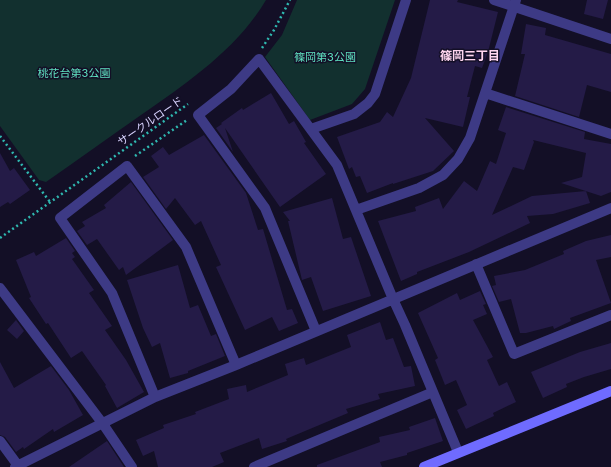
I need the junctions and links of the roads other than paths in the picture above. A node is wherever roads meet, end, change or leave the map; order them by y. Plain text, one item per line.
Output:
1 (406, 0) edge
2 (494, 0) edge
3 (514, 3) edge
4 (611, 39) edge
5 (485, 94) junction
6 (310, 129) junction
7 (611, 134) edge
8 (611, 208) edge
9 (356, 210) junction
10 (476, 264) junction
11 (0, 288) edge
12 (392, 299) junction
13 (611, 315) edge
14 (316, 331) junction
15 (236, 365) junction
16 (611, 391) edge
17 (433, 392) junction
18 (155, 397) junction
19 (103, 424) junction
20 (0, 441) edge
21 (458, 452) junction
22 (17, 466) edge
23 (132, 467) edge
24 (254, 467) edge
25 (424, 467) edge

1 - 6 street
2 - 3 street
3 - 4 street
3 - 5 street
5 - 7 street
5 - 9 street
6 - 9 street
6 - 14 street
8 - 10 street
9 - 12 street
10 - 12 street
10 - 13 street
11 - 19 street
12 - 14 street
12 - 17 street
14 - 15 street
15 - 18 street
15 - 18 street
16 - 21 street
17 - 21 street
17 - 24 street
18 - 19 street
19 - 22 street
19 - 23 street
20 - 22 street
21 - 25 street

